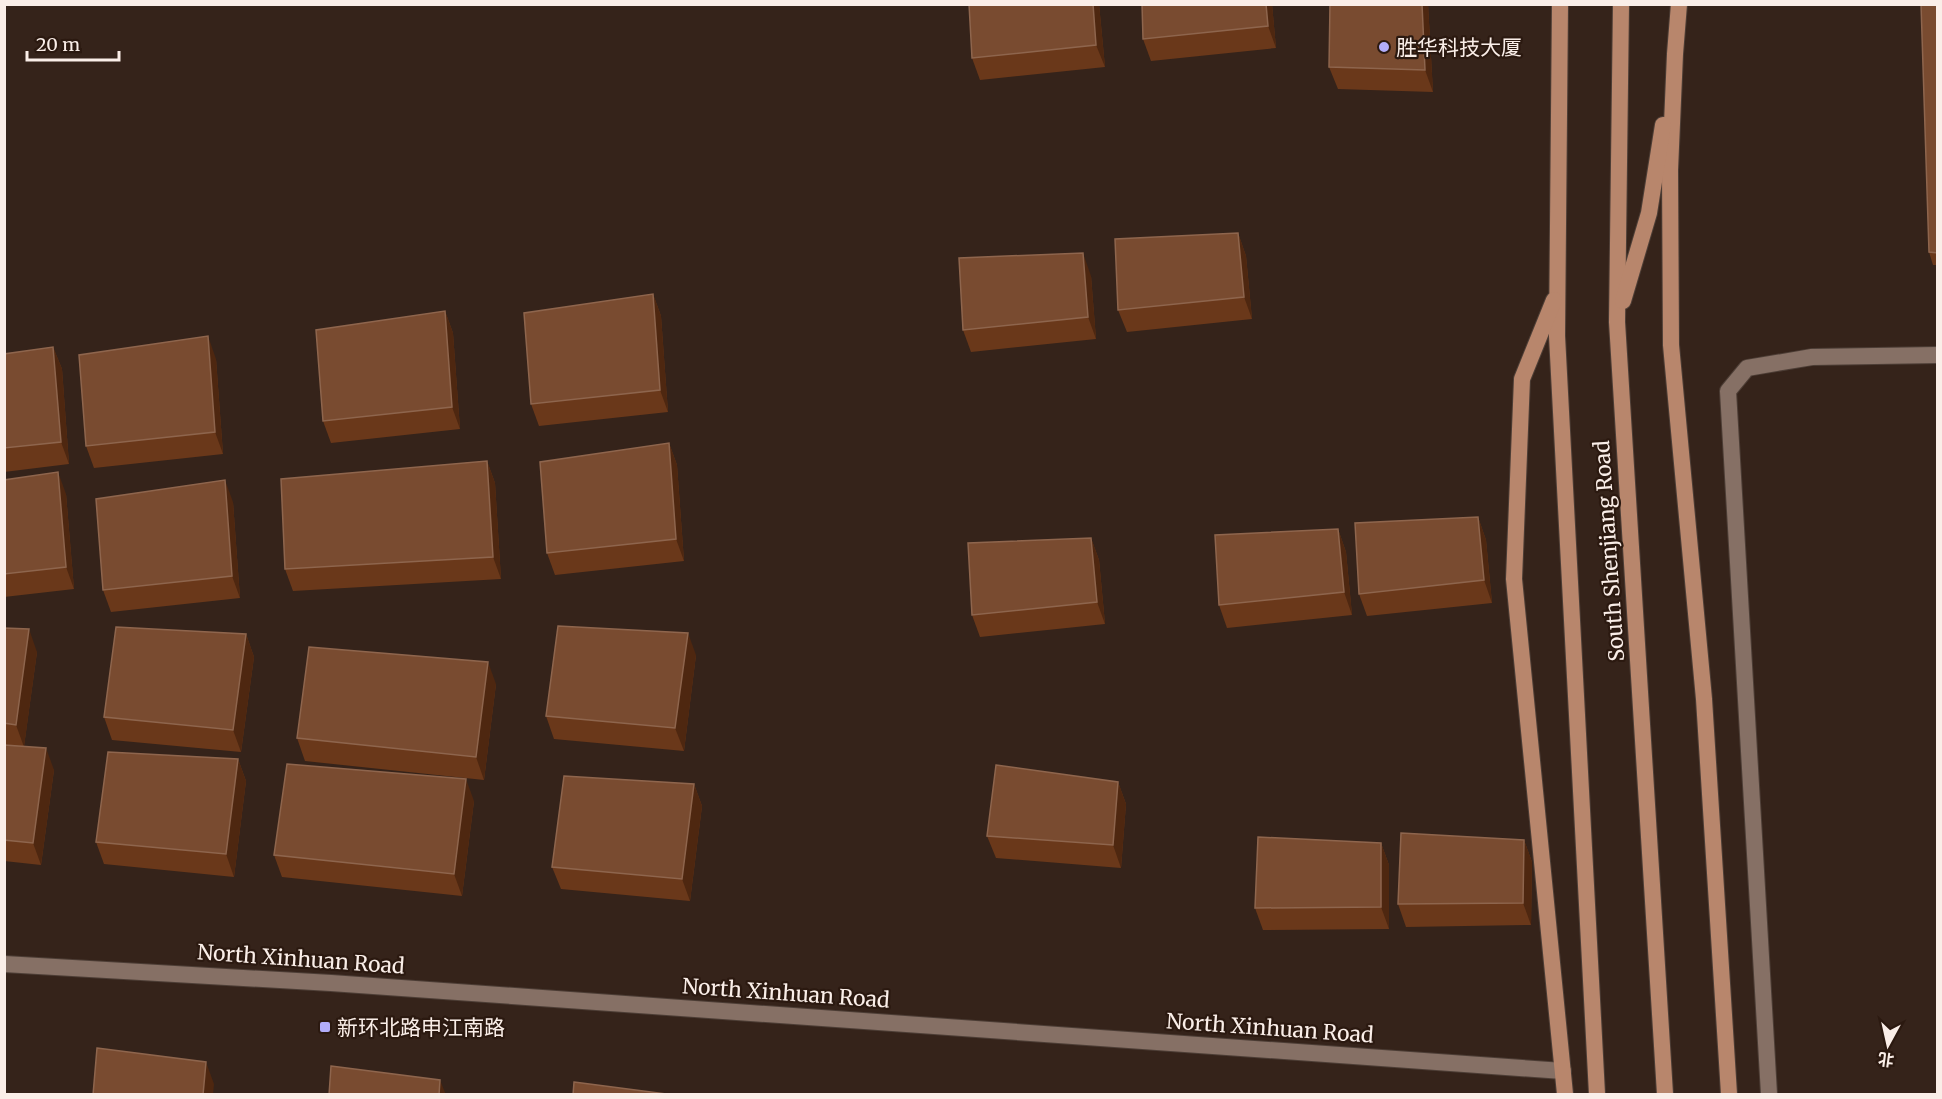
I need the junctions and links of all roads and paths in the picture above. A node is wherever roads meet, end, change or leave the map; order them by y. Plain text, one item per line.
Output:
1 (1560, 4) edge
2 (1621, 4) edge
3 (1679, 4) edge
4 (1675, 54) junction
5 (1557, 291) junction
6 (1617, 322) junction
7 (1938, 356) edge
8 (4, 964) edge
9 (1563, 1071) junction
10 (1564, 1095) edge
11 (1597, 1095) edge
12 (1665, 1095) edge
13 (1728, 1095) edge
14 (1769, 1095) edge

1 - 5 main road, South Shenjiang Road
2 - 6 main road, South Shenjiang Road
3 - 4 main road
4 - 6 main road
4 - 13 main road
5 - 9 main road
5 - 11 main road, South Shenjiang Road
6 - 12 main road, South Shenjiang Road
7 - 14 street
8 - 9 street, North Xinhuan Road
9 - 10 main road

